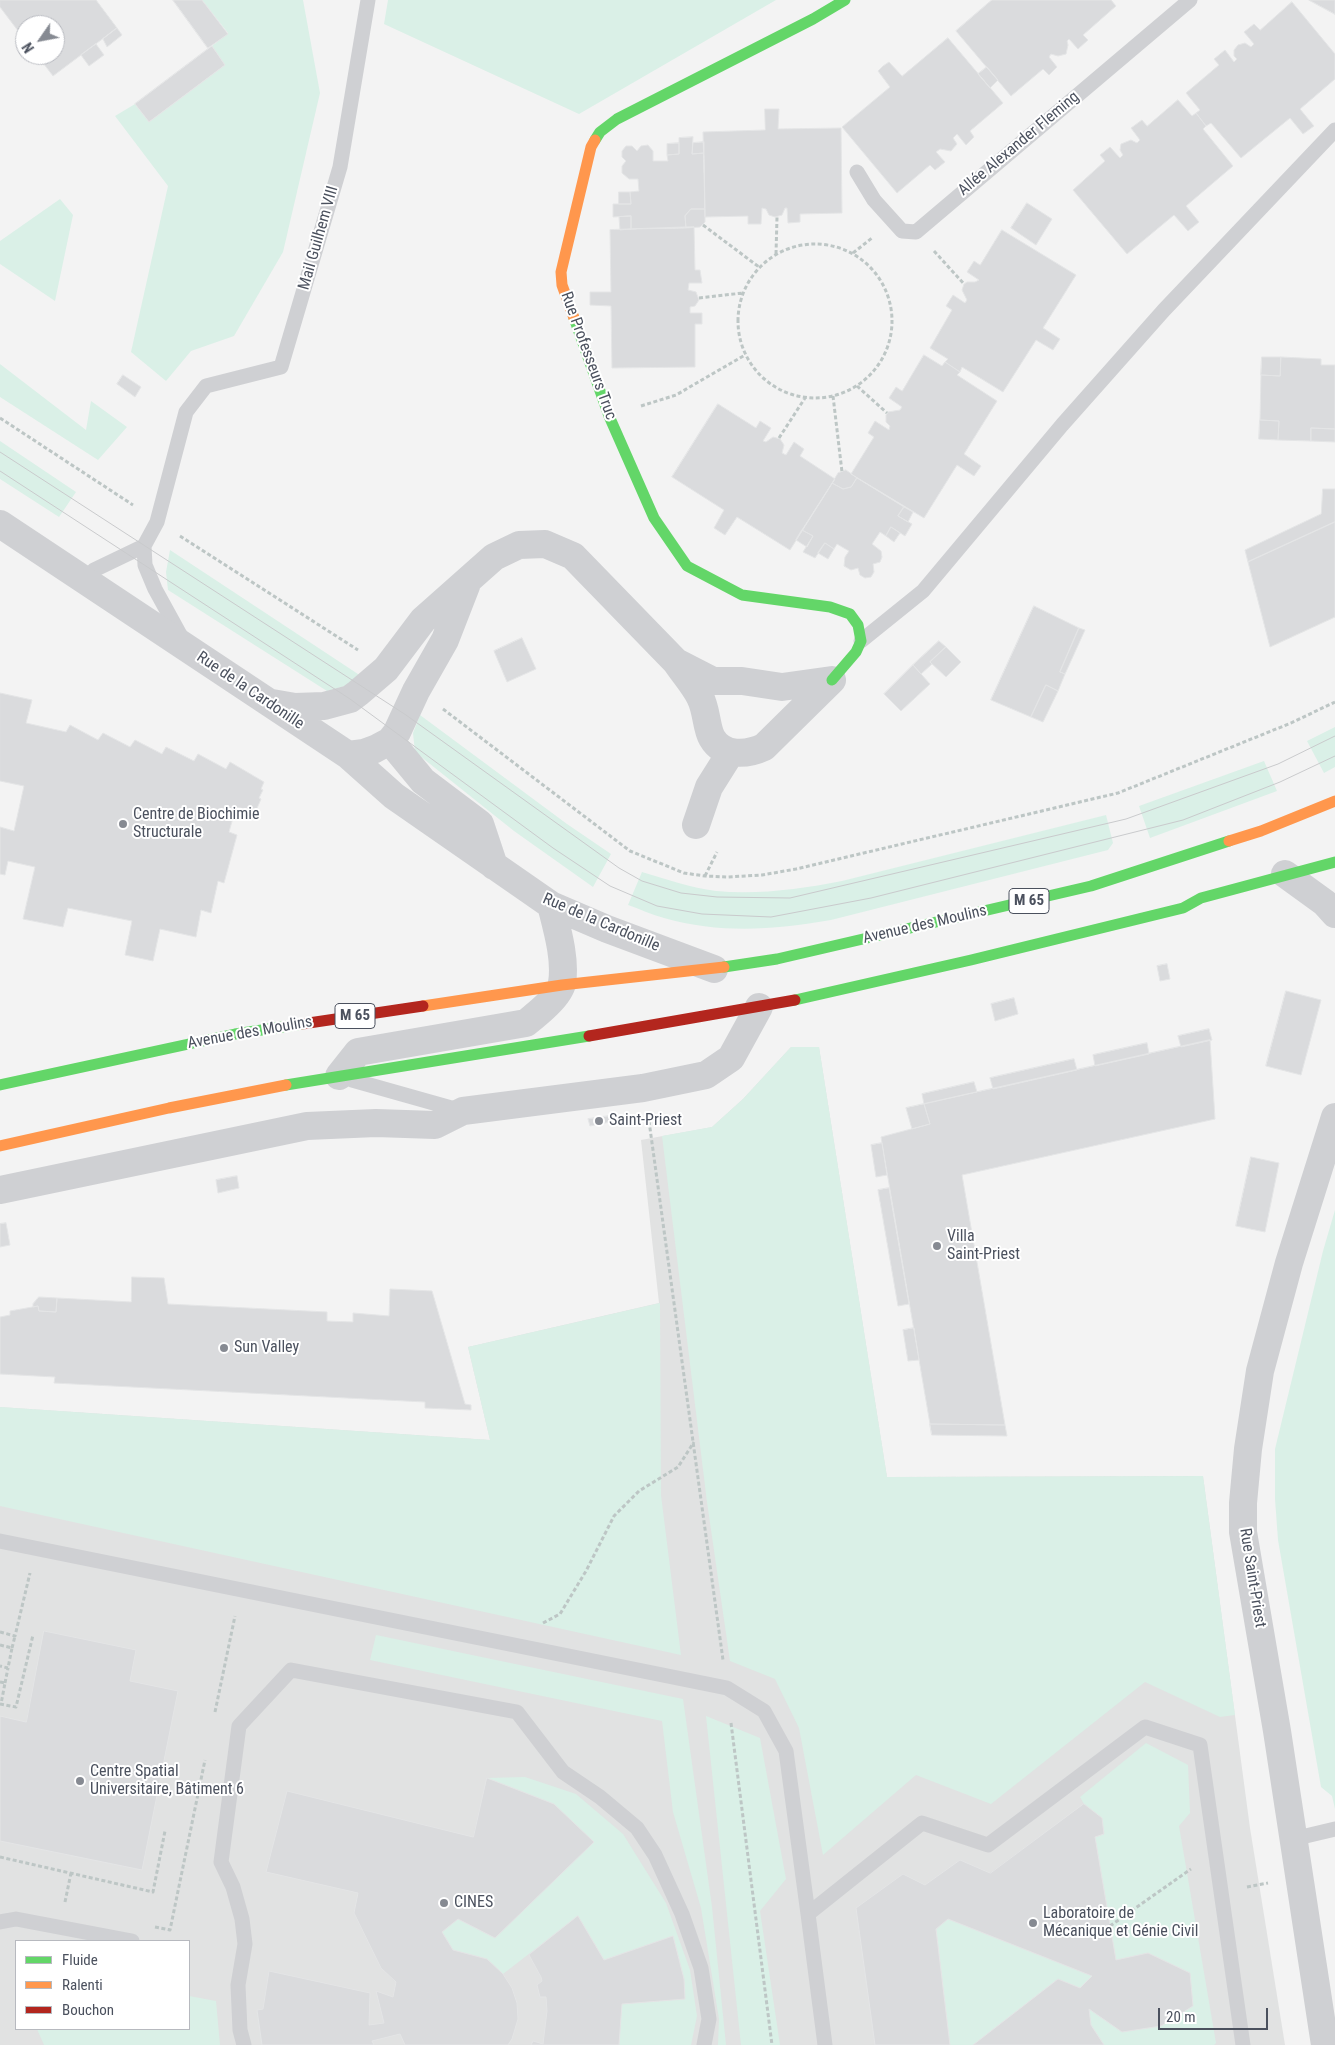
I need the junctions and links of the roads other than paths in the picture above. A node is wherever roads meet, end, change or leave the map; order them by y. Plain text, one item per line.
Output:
1 (368, 0) edge
2 (845, 0) edge
3 (1190, 0) edge
4 (1335, 130) edge
5 (857, 172) dead end
6 (0, 524) edge
7 (144, 546) junction
8 (85, 580) junction
9 (468, 580) junction
10 (861, 641) junction
11 (189, 650) junction
12 (676, 662) junction
13 (832, 680) junction
14 (268, 702) junction
15 (390, 741) junction
16 (731, 752) junction
17 (348, 755) junction
18 (1335, 801) edge
19 (696, 825) dead end
20 (1335, 862) edge
21 (494, 866) junction
22 (1285, 874) junction
23 (551, 906) junction
24 (1335, 914) edge
25 (714, 969) junction
26 (562, 985) junction
27 (759, 1007) junction
28 (339, 1076) junction
29 (0, 1086) edge
30 (463, 1112) junction
31 (1335, 1117) edge
32 (0, 1146) edge
33 (0, 1190) edge
34 (0, 1541) edge
35 (1335, 1829) edge
36 (1293, 1839) junction
37 (808, 1914) junction
38 (0, 1922) edge
39 (127, 1940) edge
40 (244, 2045) edge
41 (704, 2045) edge
42 (825, 2045) edge
43 (1243, 2045) edge
44 (1325, 2045) edge

1 - 7 lane, Mail Guilhem VIII
2 - 10 main road, Rue Professeurs Truc
3 - 5 lane, Allée Alexander Fleming
4 - 10 lane
6 - 8 street, Rue de la Cardonille
7 - 8 lane
7 - 11 lane
8 - 11 street, Rue de la Cardonille
9 - 12 street
9 - 14 street
9 - 15 street
10 - 13 main road
11 - 14 street, Rue de la Cardonille
12 - 13 street
12 - 16 street
13 - 16 street
14 - 17 street, Rue de la Cardonille
15 - 17 street
15 - 21 street
16 - 19 street
17 - 21 street, Rue de la Cardonille
18 - 25 main road, Avenue des Moulins / M 65
20 - 22 main road
21 - 23 street, Rue de la Cardonille
22 - 24 street
22 - 27 main road
23 - 25 street, Rue de la Cardonille
23 - 26 street
25 - 26 main road, Avenue des Moulins / M 65
26 - 28 street
26 - 29 main road, Avenue des Moulins / M 65
27 - 28 main road
27 - 30 street
28 - 30 lane
28 - 32 main road
30 - 33 street
31 - 36 street, Rue Saint-Priest
34 - 37 lane
35 - 36 lane
36 - 44 street, Rue Saint-Priest
37 - 42 lane
37 - 43 lane
38 - 39 lane
40 - 41 lane

